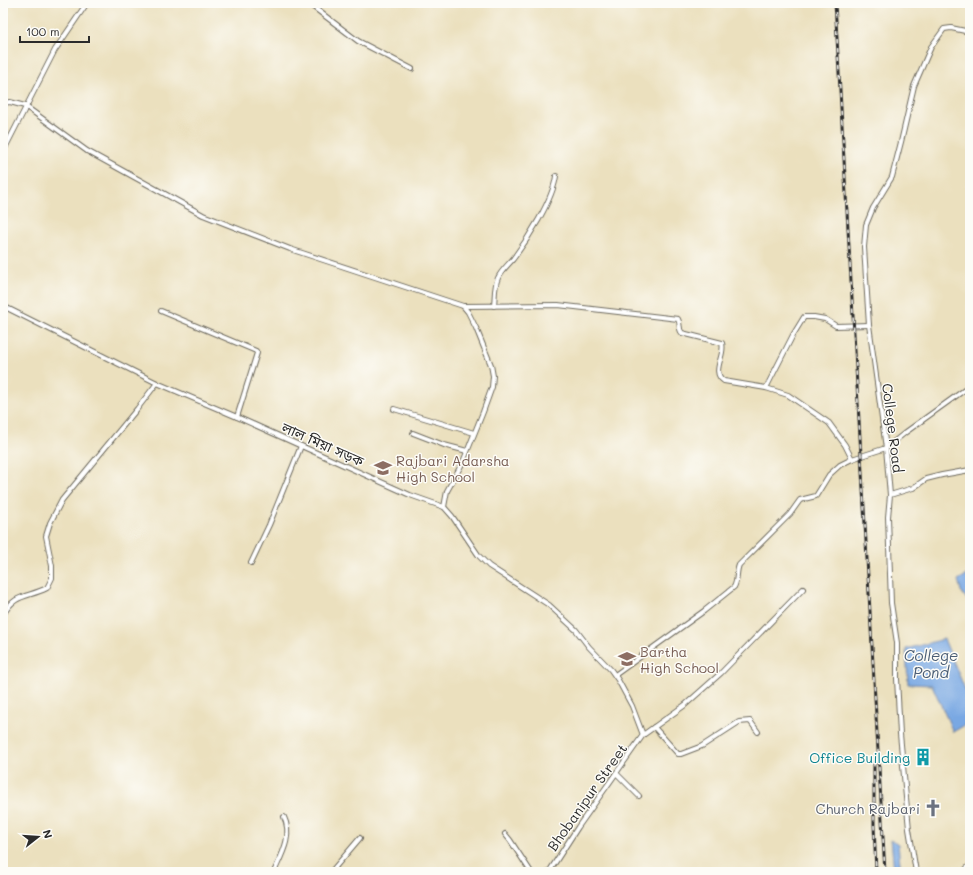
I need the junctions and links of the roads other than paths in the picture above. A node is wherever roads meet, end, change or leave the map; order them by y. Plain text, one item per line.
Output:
1 (88, 3) edge
2 (308, 3) edge
3 (970, 32) edge
4 (412, 69) dead end
5 (3, 103) edge
6 (25, 106) junction
7 (3, 152) edge
8 (556, 176) dead end
9 (3, 306) edge
10 (463, 306) junction
11 (494, 306) junction
12 (161, 311) dead end
13 (869, 325) junction
14 (156, 383) junction
15 (970, 386) edge
16 (766, 388) junction
17 (394, 409) dead end
18 (237, 417) junction
19 (413, 433) dead end
20 (474, 433) junction
21 (302, 446) junction
22 (886, 448) junction
23 (467, 451) junction
24 (852, 459) junction
25 (970, 470) edge
26 (890, 495) junction
27 (444, 507) junction
28 (250, 563) dead end
29 (803, 589) dead end
30 (3, 615) edge
31 (615, 675) junction
32 (654, 727) junction
33 (758, 732) dead end
34 (643, 735) junction
35 (616, 773) junction
36 (639, 796) dead end
37 (284, 817) dead end
38 (505, 834) dead end
39 (360, 838) dead end
40 (970, 865) edge
41 (550, 871) edge
42 (274, 872) edge
43 (331, 872) edge
44 (532, 872) edge
45 (544, 872) edge
46 (916, 872) edge
47 (963, 872) edge

1 - 6 street
2 - 4 street
3 - 13 street, College Road
5 - 6 street
6 - 7 street
6 - 10 street
8 - 11 street
9 - 14 street, লাল মিয়া সড়ক
10 - 11 street
10 - 20 street
11 - 16 street
12 - 18 street
13 - 16 street
13 - 22 street, College Road
14 - 18 street, লাল মিয়া সড়ক
14 - 30 street
15 - 22 street
16 - 24 street
17 - 20 street
18 - 21 street, লাল মিয়া সড়ক
19 - 23 street
20 - 23 street
21 - 27 street, লাল মিয়া সড়ক
21 - 28 street
22 - 24 street
22 - 26 street, College Road
23 - 27 street
24 - 31 street
25 - 26 street
26 - 46 street, College Road
27 - 31 street
29 - 32 street, Bhobanipur Street
31 - 34 street
32 - 33 street
32 - 34 street, Bhobanipur Street
34 - 35 street, Bhobanipur Street
35 - 36 street
35 - 41 street, Bhobanipur Street
37 - 42 street
38 - 44 street
39 - 43 street
40 - 47 street
41 - 45 street

